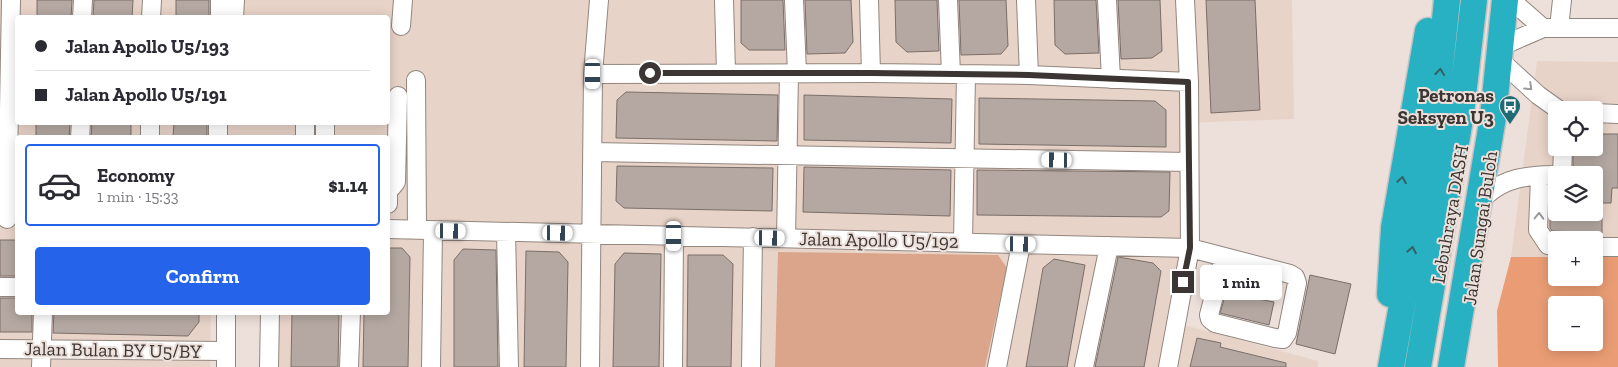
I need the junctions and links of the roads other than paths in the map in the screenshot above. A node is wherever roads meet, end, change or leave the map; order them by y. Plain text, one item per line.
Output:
1 (11, 0) edge
2 (83, 0) edge
3 (152, 0) edge
4 (220, 0) edge
5 (235, 0) edge
6 (403, 0) edge
7 (599, 0) edge
8 (724, 0) edge
9 (794, 0) edge
10 (868, 0) edge
11 (948, 0) edge
12 (1026, 0) edge
13 (1107, 0) edge
14 (1185, 0) edge
15 (1433, 0) edge
16 (1447, 0) edge
17 (1474, 0) edge
18 (1479, 0) edge
19 (1508, 0) edge
20 (1562, 0) edge
21 (82, 15) edge
22 (151, 15) edge
23 (220, 15) edge
24 (234, 15) edge
25 (401, 26) dead end
26 (1551, 28) junction
27 (1618, 28) edge
28 (1503, 53) junction
29 (726, 73) junction
30 (793, 73) junction
31 (871, 73) junction
32 (593, 74) junction
33 (958, 74) junction
34 (1029, 75) junction
35 (1111, 79) junction
36 (416, 80) dead end
37 (1188, 82) junction
38 (398, 96) dead end
39 (1548, 102) edge
40 (1603, 114) edge
41 (1618, 114) edge
42 (592, 152) junction
43 (787, 155) junction
44 (963, 158) junction
45 (1189, 162) junction
46 (1548, 176) edge
47 (390, 186) edge
48 (1485, 196) junction
49 (8, 219) edge
50 (390, 229) edge
51 (425, 231) junction
52 (506, 232) junction
53 (592, 233) junction
54 (674, 236) junction
55 (753, 237) junction
56 (786, 238) junction
57 (963, 242) junction
58 (1021, 244) junction
59 (1548, 245) edge
60 (1108, 246) junction
61 (1603, 247) edge
62 (1618, 247) edge
63 (1190, 248) junction
64 (1224, 257) junction
65 (0, 287) edge
66 (15, 287) edge
67 (42, 315) edge
68 (226, 315) edge
69 (270, 315) edge
70 (351, 315) edge
71 (0, 349) edge
72 (41, 358) edge
73 (226, 359) edge
74 (269, 367) edge
75 (349, 367) edge
76 (431, 367) edge
77 (509, 367) edge
78 (590, 367) edge
79 (673, 367) edge
80 (751, 367) edge
81 (997, 367) edge
82 (1084, 367) edge
83 (1168, 367) edge
84 (1386, 367) edge
85 (1391, 367) edge
86 (1418, 367) edge
87 (1424, 367) edge
88 (1451, 367) edge
89 (1459, 367) edge

1 - 49 street
2 - 21 street
3 - 22 street
4 - 23 street
5 - 24 street
6 - 25 street
7 - 32 street
8 - 29 street
9 - 30 street
10 - 31 street
11 - 33 street
12 - 34 street
13 - 35 street
14 - 37 street
84 -> 15 highway
85 -> 16 highway
17 - 86 highway, Jalan Sungai Buloh
18 - 87 highway, Lebuhraya DASH
19 - 26 street
19 - 28 highway, Jalan Sungai Buloh
19 - 88 highway, Lebuhraya DASH
20 - 26 street
26 - 27 street
26 - 28 street
28 -> 39 street
28 - 48 highway, Jalan Sungai Buloh
29 - 30 street
29 - 32 street
30 - 31 street
30 - 43 street
31 - 33 street
32 - 42 street
33 - 34 street
33 - 44 street
34 - 35 street
35 - 37 street
36 - 51 street
37 - 45 street
38 - 47 street
40 - 41 street
42 - 43 street
42 - 53 street
43 - 44 street
43 - 56 street
44 - 45 street
44 - 57 street
45 - 63 street
46 - 48 street
59 -> 46 street
48 - 89 highway, Jalan Sungai Buloh
50 - 51 street, Jalan Apollo U5/192
51 - 52 street, Jalan Apollo U5/192
51 - 76 street
52 - 53 street, Jalan Apollo U5/192
52 - 77 street
53 - 54 street, Jalan Apollo U5/192
53 - 78 street
54 - 55 street, Jalan Apollo U5/192
54 - 79 street
55 - 56 street, Jalan Apollo U5/192
55 - 80 street
56 - 57 street, Jalan Apollo U5/192
57 - 58 street, Jalan Apollo U5/192
58 - 60 street, Jalan Apollo U5/192
58 - 81 street
60 - 63 street, Jalan Apollo U5/192
60 - 82 street
61 - 62 street
63 - 64 street, Jalan Apollo U5/192
63 - 83 street
64 - 64 street, Jalan Apollo U5/192
65 - 66 street
67 - 72 street
68 - 73 street
69 - 74 street
70 - 75 street
71 - 72 street, Jalan Bulan BY U5/BY
72 - 73 street, Jalan Bulan BY U5/BY

